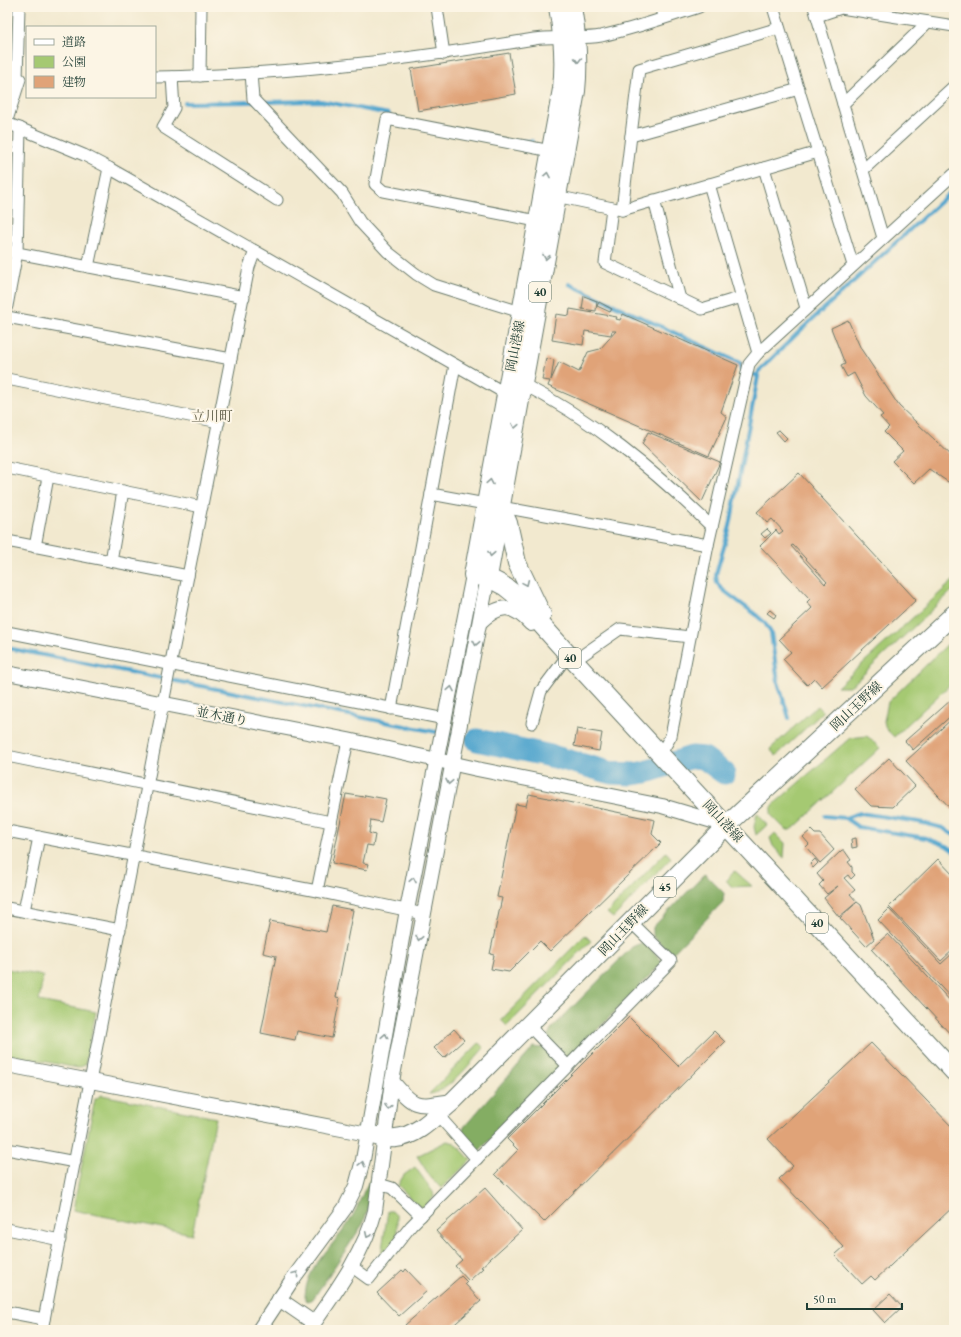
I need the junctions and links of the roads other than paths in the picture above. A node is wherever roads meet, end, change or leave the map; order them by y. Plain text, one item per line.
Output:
1 (19, 7) edge
2 (201, 7) edge
3 (437, 7) edge
4 (558, 7) edge
5 (572, 7) edge
6 (699, 7) edge
7 (773, 7) edge
8 (815, 11) edge
9 (662, 12) edge
10 (928, 22) junction
11 (954, 26) edge
12 (779, 28) junction
13 (570, 37) junction
14 (444, 54) junction
15 (251, 74) junction
16 (200, 76) junction
17 (156, 77) edge
18 (172, 77) junction
19 (18, 78) edge
20 (954, 86) edge
21 (798, 89) junction
22 (843, 104) junction
23 (7, 120) edge
24 (7, 123) edge
25 (20, 128) junction
26 (631, 136) junction
27 (558, 152) junction
28 (818, 152) junction
29 (109, 168) junction
30 (764, 168) junction
31 (863, 170) junction
32 (954, 174) edge
33 (709, 184) junction
34 (550, 195) junction
35 (277, 200) dead end
36 (654, 200) junction
37 (617, 209) junction
38 (545, 223) junction
39 (883, 238) junction
40 (255, 251) junction
41 (12, 252) edge
42 (853, 265) junction
43 (88, 267) junction
44 (244, 297) junction
45 (742, 297) junction
46 (680, 299) junction
47 (7, 306) edge
48 (806, 308) junction
49 (528, 314) junction
50 (7, 316) edge
51 (758, 353) junction
52 (231, 359) junction
53 (455, 365) junction
54 (7, 379) edge
55 (515, 389) junction
56 (219, 422) junction
57 (7, 468) edge
58 (48, 476) junction
59 (123, 491) junction
60 (431, 494) junction
61 (493, 505) junction
62 (202, 507) junction
63 (712, 528) junction
64 (7, 541) edge
65 (708, 545) junction
66 (35, 547) junction
67 (111, 561) junction
68 (188, 576) junction
69 (480, 576) junction
70 (954, 614) edge
71 (480, 622) junction
72 (7, 632) edge
73 (690, 637) junction
74 (566, 653) junction
75 (170, 670) junction
76 (7, 673) edge
77 (163, 704) junction
78 (391, 709) junction
79 (532, 722) dead end
80 (443, 729) junction
81 (348, 740) junction
82 (660, 754) junction
83 (7, 756) edge
84 (438, 759) junction
85 (453, 763) junction
86 (147, 785) junction
87 (331, 822) junction
88 (727, 825) junction
89 (7, 831) edge
90 (39, 837) junction
91 (134, 855) junction
92 (317, 891) junction
93 (7, 908) edge
94 (407, 910) junction
95 (24, 911) junction
96 (424, 914) junction
97 (631, 922) junction
98 (120, 930) junction
99 (529, 1026) junction
100 (7, 1065) edge
101 (568, 1066) junction
102 (954, 1072) edge
103 (392, 1081) junction
104 (91, 1082) junction
105 (453, 1101) junction
106 (437, 1114) junction
107 (376, 1136) junction
108 (7, 1149) edge
109 (477, 1159) junction
110 (75, 1162) junction
111 (379, 1184) junction
112 (421, 1216) junction
113 (7, 1229) edge
114 (60, 1240) junction
115 (351, 1266) junction
116 (279, 1299) junction
117 (7, 1312) edge
118 (43, 1325) edge
119 (315, 1328) edge
120 (259, 1330) edge

1 - 19 street
2 - 16 street
3 - 14 street
4 - 13 main road, 岡山港線 / 40
5 - 13 main road, 岡山港線 / 40
6 - 9 street
7 - 12 street
8 - 10 street
8 - 22 street
9 - 13 street
10 - 11 street
10 - 22 street
12 - 21 street
12 - 26 street
13 - 14 street
13 - 27 main road, 岡山港線 / 40
14 - 15 street
15 - 16 street
15 - 49 street
16 - 18 street
17 - 18 street
18 - 35 street
19 - 23 street
20 - 31 street
21 - 26 street
21 - 28 street
22 - 31 street
24 - 25 street
25 - 29 street
25 - 41 street
26 - 37 street
27 - 34 main road, 岡山港線 / 40
27 - 38 street
28 - 30 street
28 - 42 street
29 - 40 street
29 - 43 street
30 - 33 street
30 - 48 street
31 - 39 street
32 - 39 street
33 - 36 street
33 - 45 street
34 - 37 street
34 - 38 main road, 岡山港線 / 40
36 - 37 street
36 - 46 street
37 - 46 street
38 - 49 main road, 岡山港線 / 40
39 - 42 street
40 - 44 street
40 - 53 street
41 - 43 street
41 - 47 street
42 - 48 street
43 - 44 street
44 - 52 street
45 - 46 street
45 - 51 street
48 - 51 street
49 - 55 main road, 岡山港線 / 40
50 - 52 street
51 - 63 street
52 - 56 street
53 - 55 street
53 - 60 street
54 - 56 street
55 - 61 main road, 岡山港線 / 40
55 - 63 street
56 - 62 street
57 - 58 street
58 - 59 street
58 - 66 street
59 - 62 street
59 - 67 street
60 - 61 street
60 - 78 street
61 - 65 street
61 - 69 main road, 岡山港線 / 40
61 -> 74 main road, 40
62 - 68 street
63 - 65 street
64 - 66 street
65 - 73 street
66 - 67 street
67 - 68 street
68 - 75 street
69 - 71 street
69 - 74 main road, 岡山港線 / 40
80 -> 69 street
70 - 88 main road, 岡山玉野線 / 45
71 - 74 street
71 -> 85 street
72 - 75 street
73 - 74 street
73 - 82 street
74 - 79 street
74 - 82 main road, 岡山港線 / 40
75 - 77 street
75 - 78 street
76 - 77 street, 並木通り
77 - 81 street, 並木通り
77 - 86 street
78 - 80 street
80 - 84 street
81 - 84 street, 並木通り
81 - 87 street
82 - 88 main road, 岡山港線 / 40
83 - 86 street
84 - 85 street, 並木通り
94 -> 84 street
85 - 88 street, 並木通り
85 -> 96 street
86 - 87 street
86 - 91 street
87 - 92 street
88 - 97 main road, 岡山玉野線 / 45
88 - 102 main road, 岡山港線 / 40
89 - 90 street
90 - 91 street
90 - 95 street
91 - 92 street
91 - 98 street
92 - 94 street
93 - 95 street
94 - 96 street
107 -> 94 street
95 - 98 street
96 -> 103 street
97 - 99 main road, 岡山玉野線 / 45
97 - 101 street
98 - 104 street
99 - 101 street
99 - 105 main road, 岡山玉野線 / 45
100 - 104 street
101 - 109 street
103 - 105 street
103 -> 107 street
104 - 107 street
104 - 110 street
105 - 106 main road, 岡山玉野線 / 45
106 - 107 main road, 岡山玉野線 / 45
106 - 109 street
107 - 111 street
116 -> 107 street
108 - 110 street
109 - 112 street
110 - 114 street
111 - 112 street
111 -> 115 street
112 - 115 street
113 - 114 street
114 - 118 street
115 - 119 street
116 - 119 street
116 - 120 street
117 - 118 street

